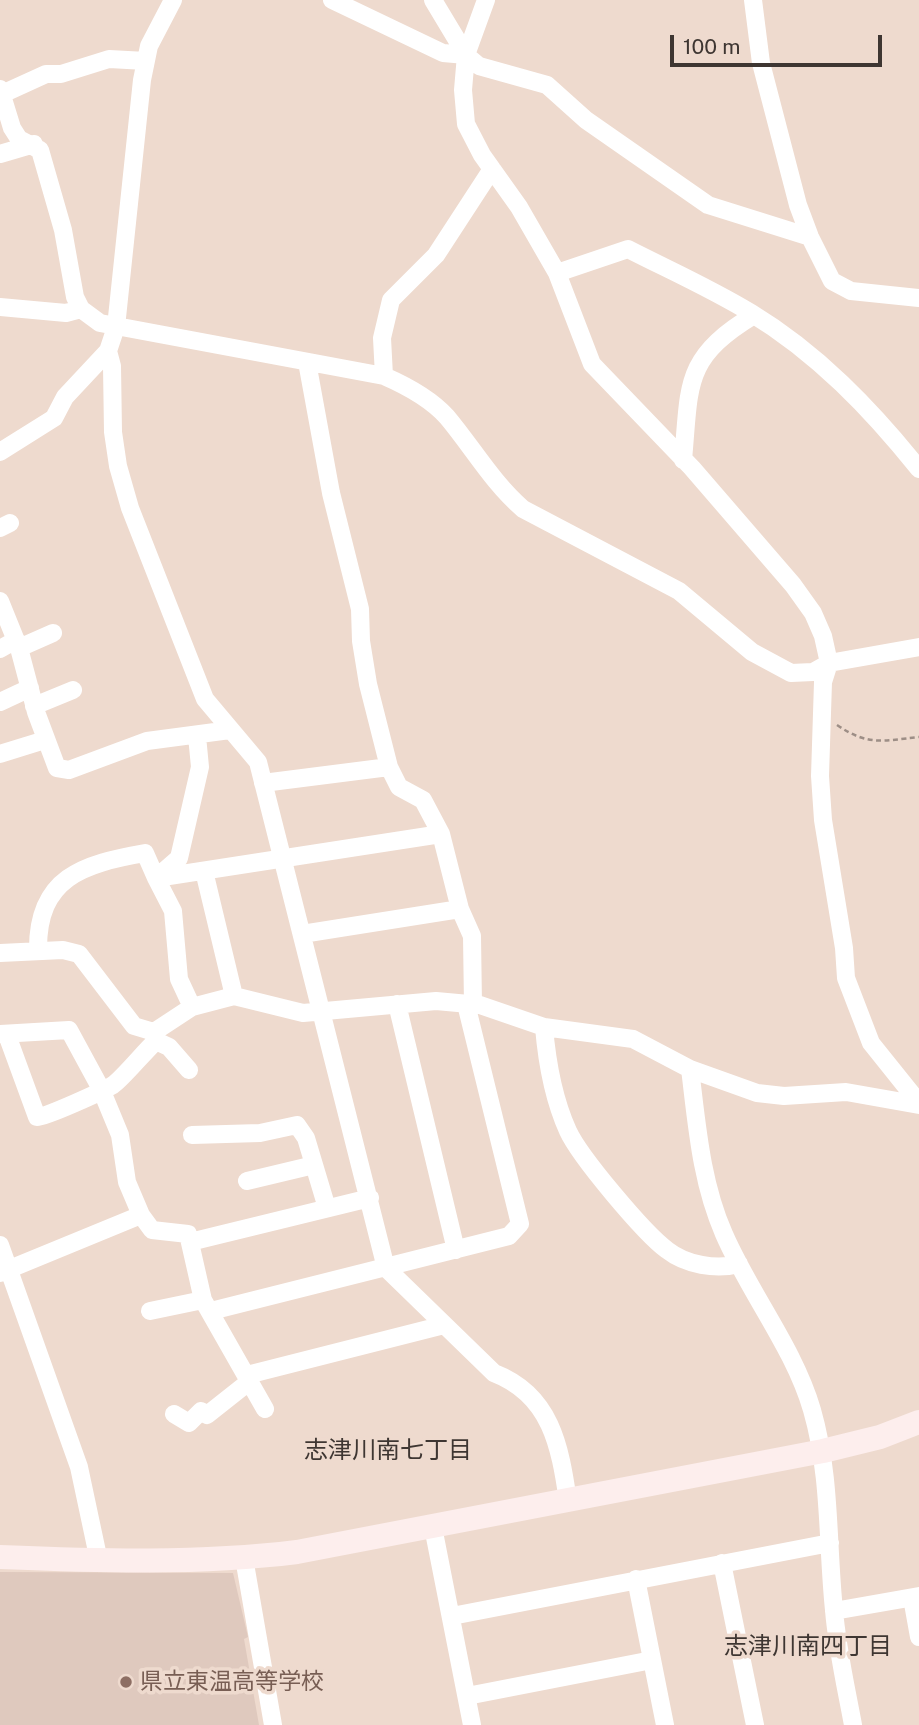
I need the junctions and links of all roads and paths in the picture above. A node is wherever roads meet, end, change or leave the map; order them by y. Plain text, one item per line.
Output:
1 (173, 0) edge
2 (332, 0) edge
3 (433, 0) edge
4 (486, 0) edge
5 (753, 0) edge
6 (466, 55) junction
7 (146, 61) junction
8 (1, 93) edge
9 (34, 144) junction
10 (0, 155) edge
11 (492, 169) junction
12 (810, 237) junction
13 (556, 273) junction
14 (919, 298) edge
15 (0, 307) edge
16 (81, 309) junction
17 (754, 315) junction
18 (116, 327) junction
19 (108, 351) junction
20 (307, 362) junction
21 (384, 376) junction
22 (0, 452) edge
23 (683, 460) junction
24 (919, 468) edge
25 (0, 601) edge
26 (53, 633) dead end
27 (12, 646) edge
28 (919, 648) edge
29 (829, 663) junction
30 (30, 688) junction
31 (73, 690) dead end
32 (0, 702) edge
33 (823, 705) junction
34 (34, 706) junction
35 (230, 730) junction
36 (197, 736) junction
37 (919, 737) edge
38 (46, 740) junction
39 (0, 754) edge
40 (388, 767) junction
41 (262, 783) junction
42 (441, 834) junction
43 (282, 859) junction
44 (204, 871) junction
45 (156, 878) junction
46 (460, 909) junction
47 (302, 934) junction
48 (38, 951) junction
49 (0, 953) edge
50 (234, 996) junction
51 (397, 1004) junction
52 (470, 1004) junction
53 (191, 1007) junction
54 (321, 1010) junction
55 (544, 1027) junction
56 (4, 1035) edge
57 (155, 1037) junction
58 (690, 1069) junction
59 (189, 1070) dead end
60 (101, 1089) junction
61 (919, 1104) edge
62 (192, 1135) dead end
63 (314, 1165) junction
64 (247, 1181) dead end
65 (370, 1198) junction
66 (327, 1209) junction
67 (141, 1215) junction
68 (190, 1242) junction
69 (0, 1245) edge
70 (456, 1250) junction
71 (739, 1264) junction
72 (386, 1268) junction
73 (4, 1272) edge
74 (207, 1305) junction
75 (150, 1311) dead end
76 (444, 1325) junction
77 (248, 1378) junction
78 (265, 1409) dead end
79 (174, 1414) dead end
80 (919, 1422) edge
81 (823, 1451) junction
82 (568, 1501) junction
83 (433, 1527) junction
84 (830, 1543) junction
85 (0, 1558) edge
86 (244, 1558) junction
87 (99, 1561) junction
88 (722, 1563) junction
89 (636, 1579) junction
90 (915, 1597) edge
91 (834, 1611) junction
92 (452, 1616) junction
93 (919, 1637) edge
94 (652, 1660) junction
95 (467, 1696) junction
96 (273, 1725) edge
97 (472, 1725) edge
98 (665, 1725) edge
99 (755, 1725) edge
100 (853, 1725) edge

1 - 7 street
2 - 6 street
3 - 6 street
4 - 6 street
5 - 12 street
6 - 11 street
6 - 12 street
7 - 8 street
7 - 18 street
8 - 9 street
9 - 10 street
9 - 16 street
11 - 13 street
11 - 21 street
12 - 14 street
13 - 17 street
13 - 23 street
15 - 16 street
16 - 18 street
17 - 23 street
17 - 24 street
18 - 19 street
18 - 20 street
19 - 22 street
19 - 35 street
20 - 21 street
20 - 40 street
21 - 29 street
23 - 29 street
25 - 27 street
26 - 27 street
27 - 30 street
28 - 29 street
29 - 33 street
30 - 32 street
30 - 34 street
31 - 34 street
33 - 37 path
33 - 61 street
34 - 38 street
35 - 36 street
35 - 41 street
36 - 38 street
36 - 45 street
38 - 39 street
40 - 41 street
40 - 42 street
41 - 43 street
42 - 43 street
42 - 46 street
43 - 44 street
43 - 47 street
44 - 45 street
44 - 50 street
45 - 48 street
45 - 53 street
46 - 47 street
46 - 52 street
47 - 54 street
48 - 49 street
48 - 57 street
50 - 53 street
50 - 54 street
51 - 52 street
51 - 54 street
51 - 70 street
52 - 55 street
52 - 70 street
53 - 57 street
54 - 65 street
55 - 58 street
55 - 71 street
56 - 60 street
56 - 60 street
57 - 59 street
57 - 60 street
58 - 61 street
58 - 71 street
60 - 67 street
62 - 63 street
63 - 64 street
63 - 66 street
65 - 66 street
65 - 72 street
66 - 68 street
67 - 68 street
67 - 73 street
68 - 74 street
69 - 73 street
70 - 72 street
71 - 81 street
72 - 74 street
72 - 76 street
73 - 87 street
74 - 75 street
74 - 77 street
76 - 77 street
76 - 82 street
77 - 78 street
77 - 79 street
80 - 81 street
81 - 82 street
81 - 84 street
82 - 83 street
83 - 86 street
83 - 92 street
84 - 88 street
84 - 91 street
85 - 87 street
86 - 87 street
86 - 96 street
88 - 89 street
88 - 99 street
89 - 92 street
89 - 94 street
90 - 91 street
90 - 93 street
91 - 100 street
92 - 95 street
94 - 95 street
94 - 98 street
95 - 97 street

